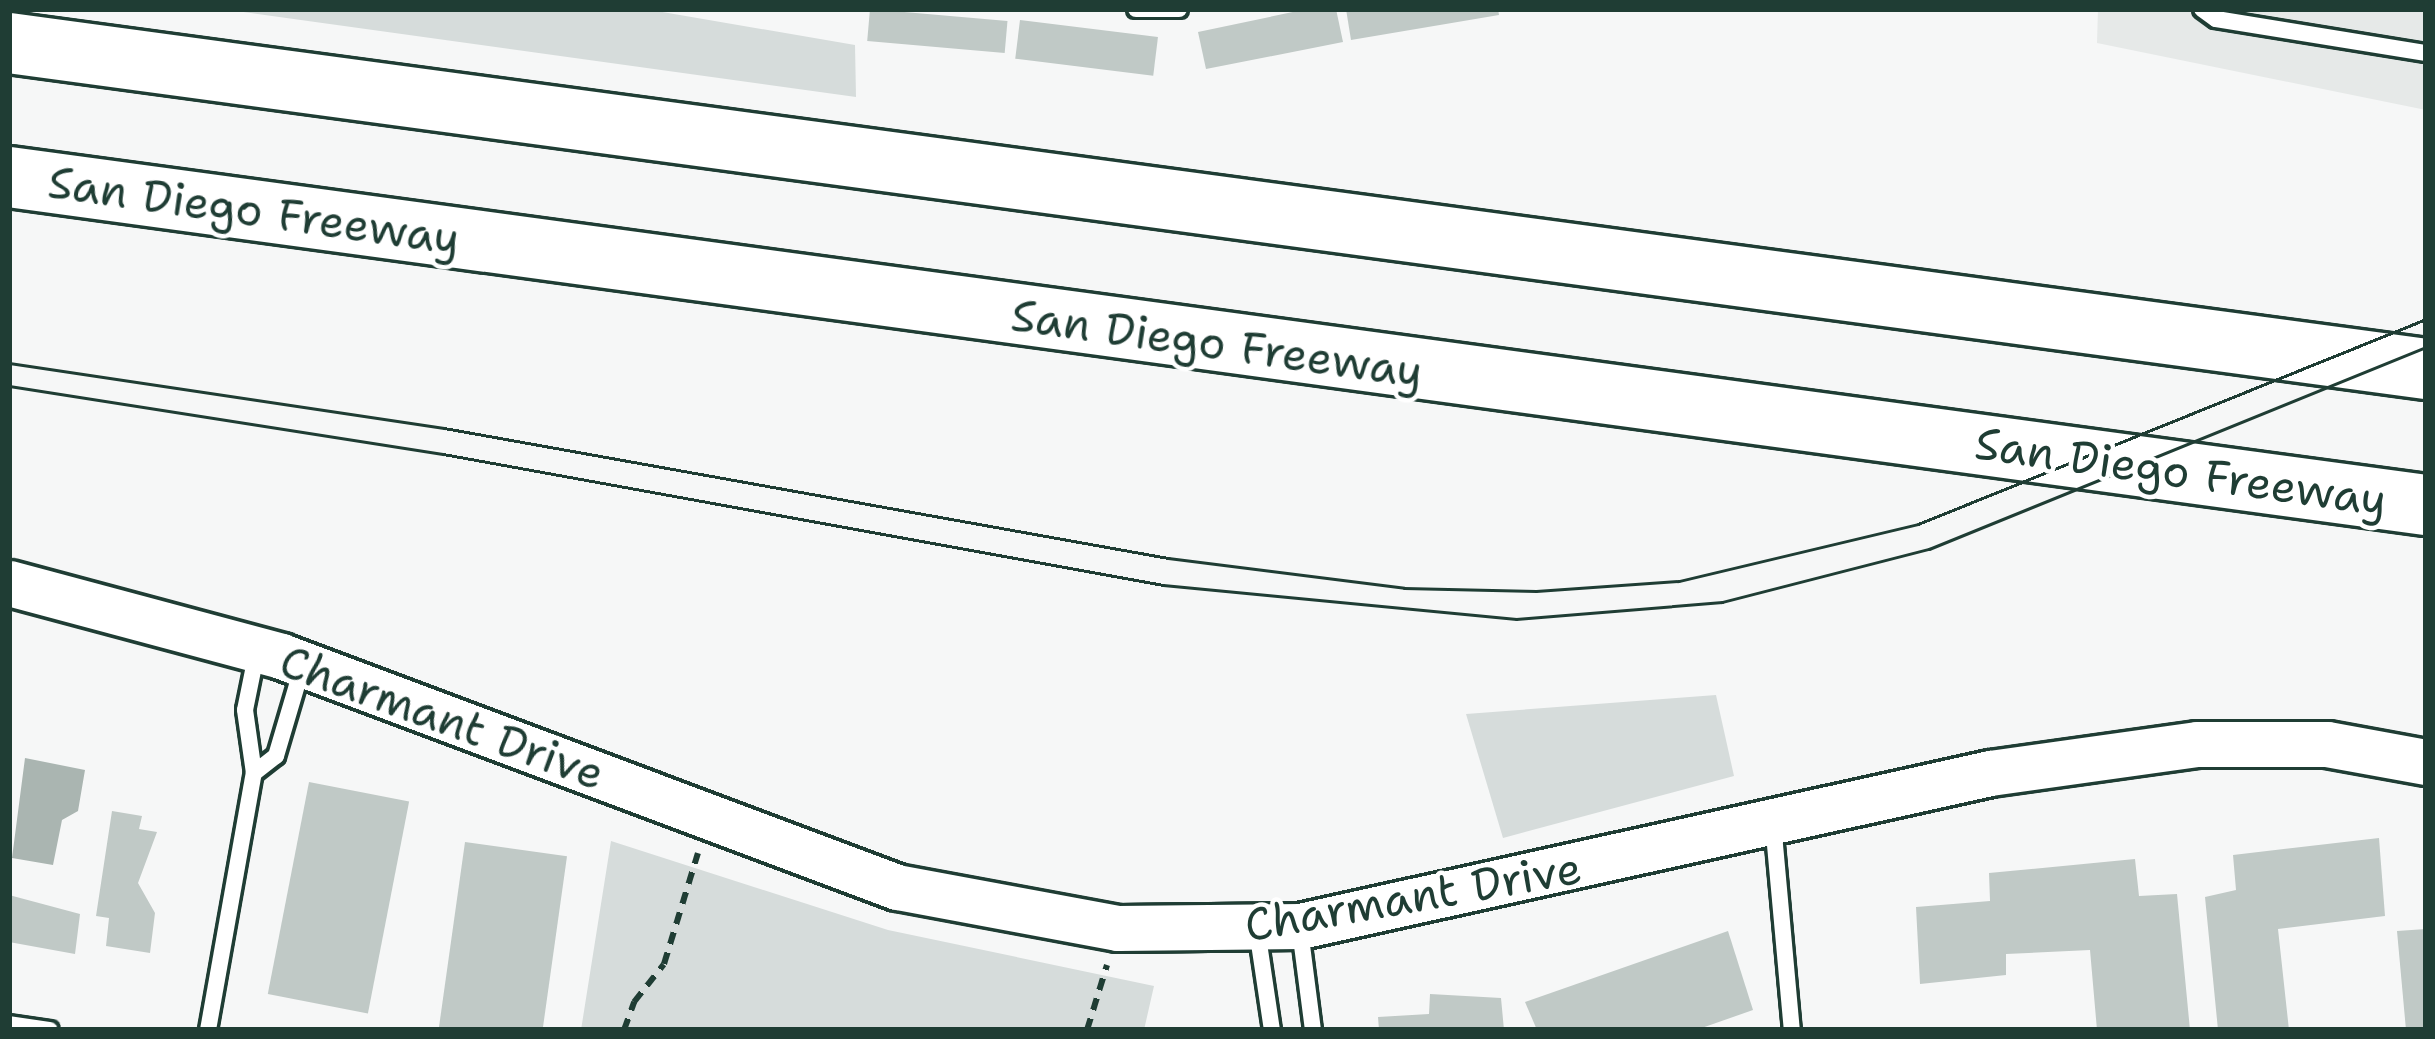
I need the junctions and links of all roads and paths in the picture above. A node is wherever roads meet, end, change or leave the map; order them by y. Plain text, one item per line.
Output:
1 (1136, 9) edge
2 (1179, 9) edge
3 (2202, 9) edge
4 (9, 43) edge
5 (2426, 52) edge
6 (9, 177) edge
7 (2421, 368) edge
8 (2426, 505) edge
9 (9, 583) edge
10 (257, 650) junction
11 (303, 665) junction
12 (2426, 761) edge
13 (254, 773) junction
14 (703, 817) junction
15 (1773, 822) junction
16 (1118, 928) junction
17 (1278, 928) junction
18 (9, 1024) edge
19 (50, 1030) edge
20 (208, 1030) edge
21 (624, 1030) edge
22 (1087, 1030) edge
23 (1272, 1030) edge
24 (1313, 1030) edge
25 (1792, 1030) edge

1 - 2 lane
3 - 5 lane
4 - 7 highway
6 - 8 highway, San Diego Freeway
9 - 10 street, Charmant Drive
10 - 11 street, Charmant Drive
10 - 13 lane
11 - 13 lane
11 - 14 street, Charmant Drive
12 - 15 street, Charmant Drive
13 - 20 lane
14 - 16 street, Charmant Drive
14 - 21 path
15 - 17 street, Charmant Drive
15 - 25 lane
16 - 17 street, Charmant Drive
16 - 22 path
17 - 23 lane
17 - 24 lane
18 - 19 lane

